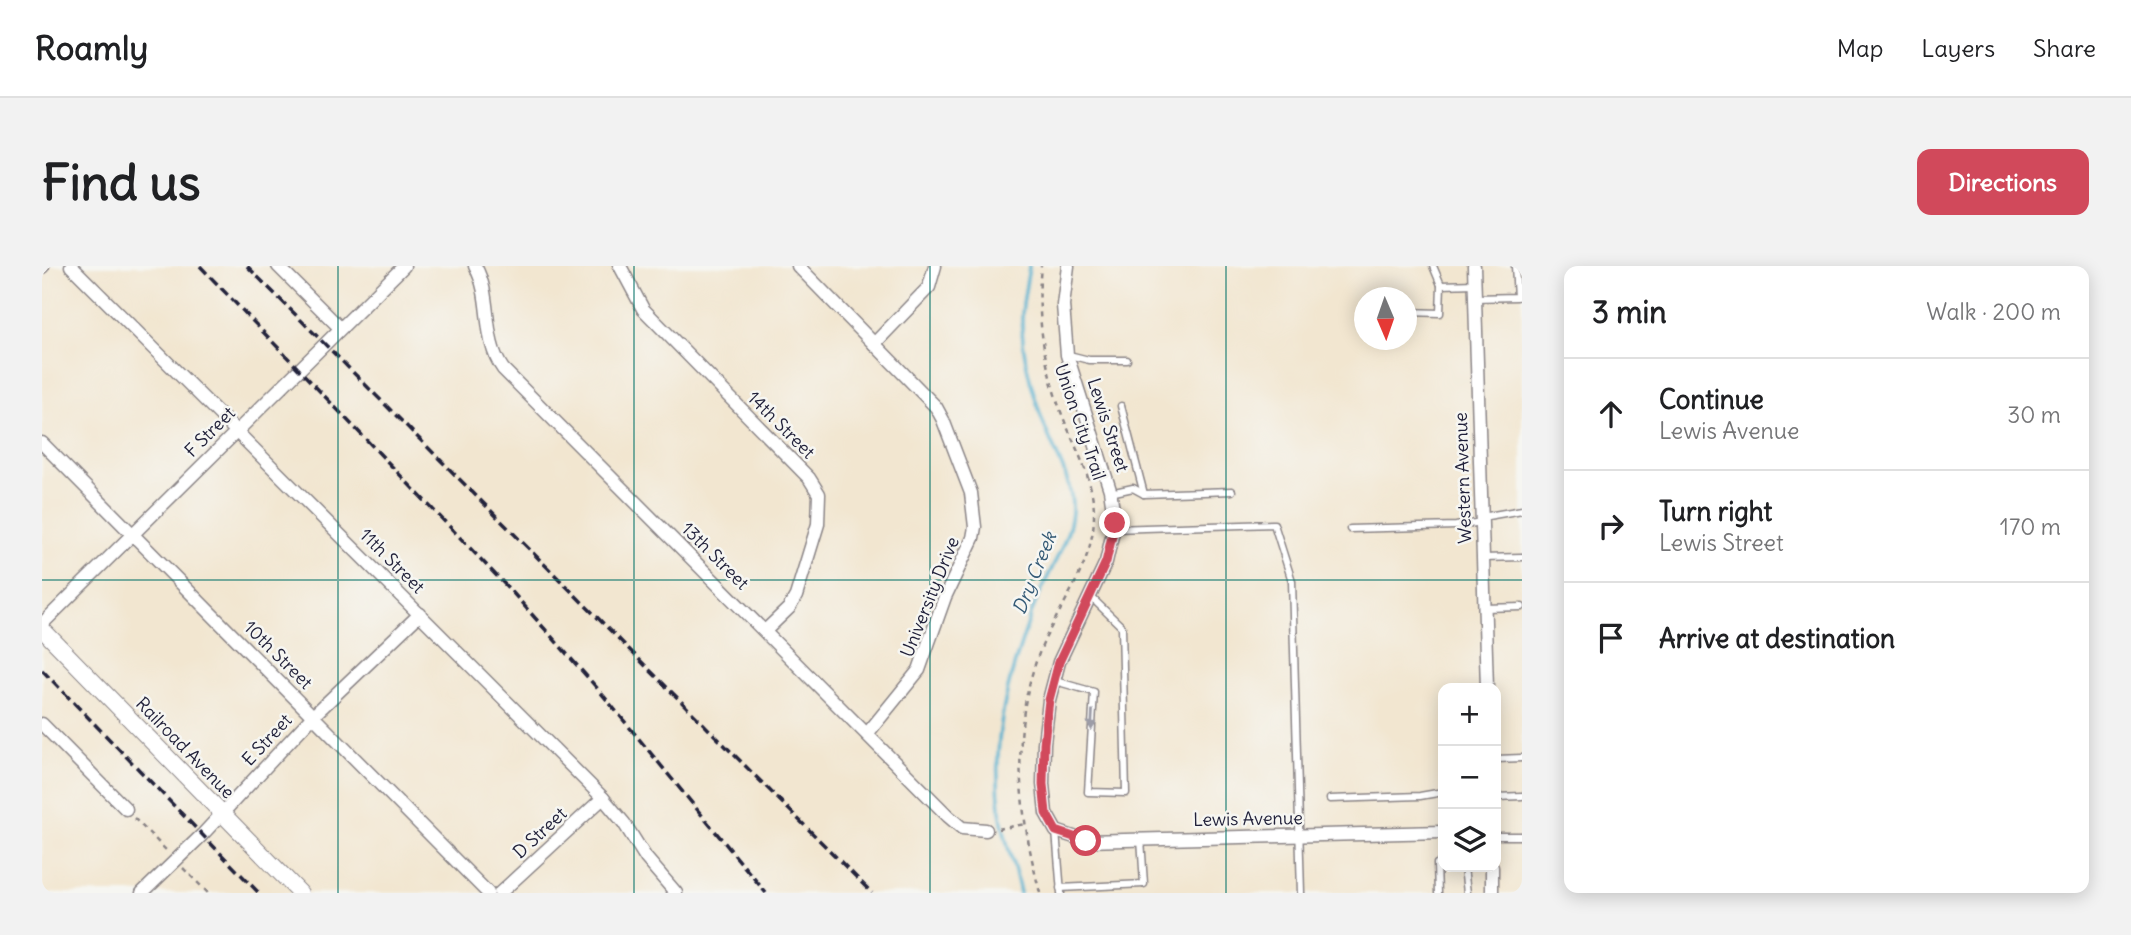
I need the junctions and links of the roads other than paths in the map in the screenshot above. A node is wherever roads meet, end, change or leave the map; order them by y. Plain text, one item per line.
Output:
1 (71, 266) edge
2 (278, 266) edge
3 (404, 266) edge
4 (475, 266) edge
5 (620, 266) edge
6 (798, 266) edge
7 (935, 266) edge
8 (1068, 266) edge
9 (1433, 266) edge
10 (1474, 266) edge
11 (1515, 266) edge
12 (1475, 284) junction
13 (1441, 285) junction
14 (1475, 298) junction
15 (1417, 313) edge
16 (340, 328) junction
17 (874, 344) junction
18 (1067, 355) junction
19 (1128, 360) dead end
20 (1121, 406) dead end
21 (237, 430) junction
22 (42, 443) edge
23 (1232, 491) dead end
24 (1110, 493) junction
25 (1144, 494) junction
26 (1522, 510) edge
27 (1482, 519) junction
28 (1113, 529) junction
29 (1350, 529) dead end
30 (132, 534) junction
31 (1522, 557) edge
32 (1483, 558) junction
33 (1091, 597) junction
34 (1522, 607) edge
35 (1484, 608) junction
36 (420, 614) junction
37 (42, 624) edge
38 (42, 629) edge
39 (765, 631) junction
40 (1055, 681) junction
41 (1486, 683) edge
42 (314, 715) junction
43 (42, 724) edge
44 (867, 734) junction
45 (1522, 758) edge
46 (1501, 759) edge
47 (1438, 793) edge
48 (1522, 796) edge
49 (1501, 797) edge
50 (603, 798) junction
51 (1330, 799) dead end
52 (126, 809) dead end
53 (222, 814) junction
54 (989, 830) road end
55 (1056, 831) junction
56 (1438, 832) edge
57 (1300, 835) junction
58 (1501, 836) edge
59 (1522, 836) edge
60 (1141, 839) junction
61 (1438, 864) edge
62 (1465, 872) edge
63 (1492, 872) edge
64 (1061, 890) edge
65 (142, 893) edge
66 (300, 893) edge
67 (488, 893) edge
68 (500, 893) edge
69 (676, 893) edge
70 (1301, 893) edge
71 (1438, 893) edge
72 (1467, 893) edge
73 (1492, 893) edge

1 - 21 street, 11th Street
2 - 16 street
3 - 16 street, F Street
4 - 39 street, 13th Street
5 - 39 street, 14th Street
6 - 17 street, University Drive
7 - 17 street
8 - 18 street, Lewis Street
9 - 13 lane
10 - 12 street, Western Avenue
11 - 14 lane
12 - 13 lane
12 - 14 street, Western Avenue
13 - 15 lane
14 - 27 street, Western Avenue
16 - 21 street, F Street
17 - 44 street, University Drive
18 - 19 lane
18 - 24 street, Lewis Street
20 - 25 lane
21 - 30 street, F Street
21 - 36 street, 11th Street
22 - 30 street, 10th Street
23 - 25 lane
24 - 25 lane
24 - 28 street, Lewis Street
26 - 27 lane
27 - 29 lane
27 - 32 street, Western Avenue
28 - 33 street, Lewis Street
28 - 57 lane
30 - 37 street, F Street
30 - 42 street, 10th Street
31 - 32 lane
32 - 35 street, Western Avenue
33 - 40 street, Lewis Street
40 -> 33 lane
34 - 35 lane
35 - 41 street, Western Avenue
36 - 42 street, E Street
36 - 50 street, 11th Street
38 - 53 street, Railroad Avenue
39 - 44 street, 13th Street
40 - 55 street, Lewis Street
42 - 53 street, E Street
42 - 67 street, 10th Street
43 - 52 street
44 - 54 street, 13th Street
45 - 46 lane
47 - 51 lane
48 - 49 lane
50 - 68 street, D Street
50 - 69 street, 11th Street
53 - 65 street, E Street
53 - 66 street, Railroad Avenue
55 - 60 street, Lewis Avenue
55 - 64 lane
56 - 57 street, Lewis Avenue
57 - 60 street, Lewis Avenue
57 - 70 lane
58 - 59 lane
60 - 64 lane
61 - 71 lane
62 - 72 lane
63 - 73 street

